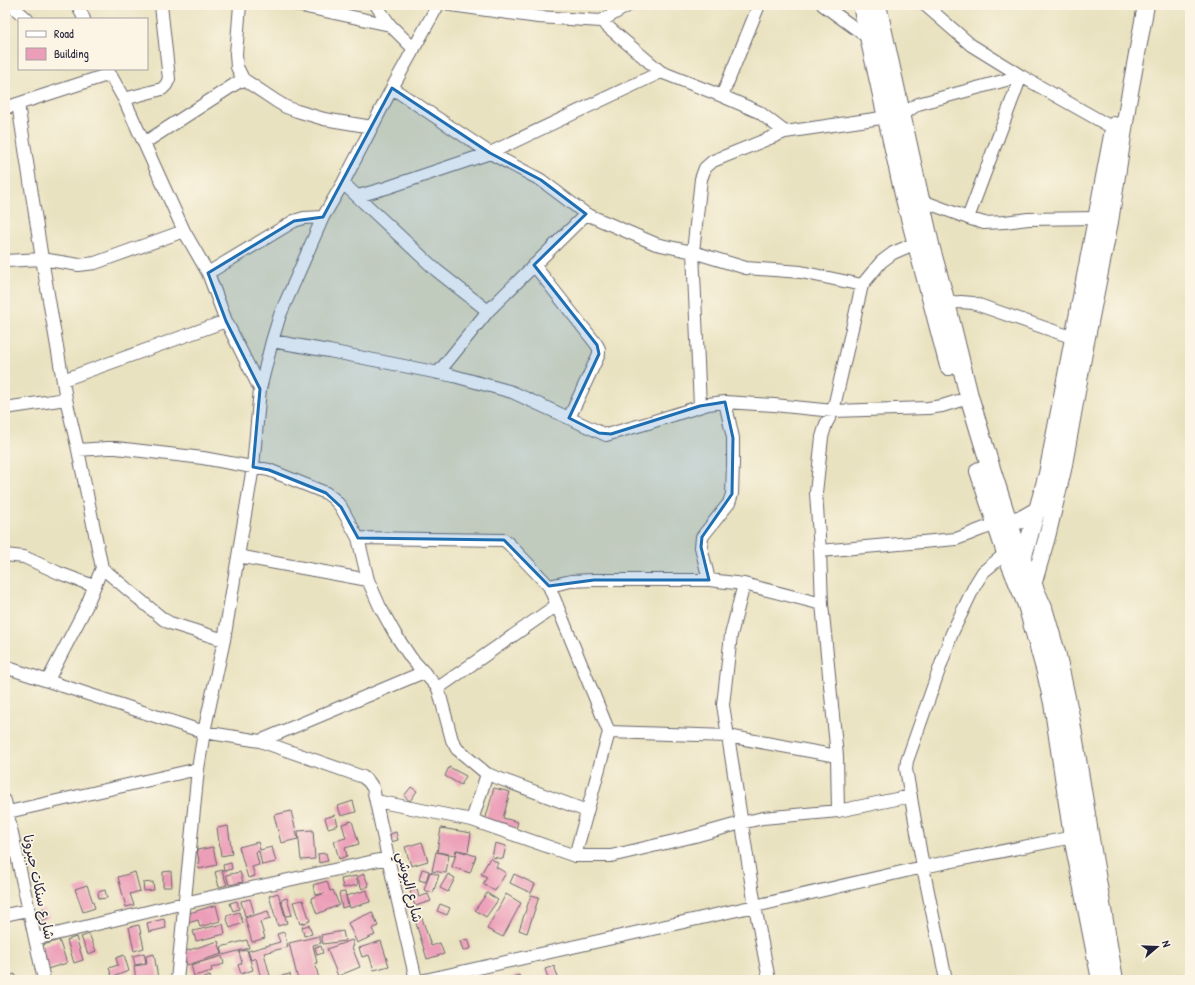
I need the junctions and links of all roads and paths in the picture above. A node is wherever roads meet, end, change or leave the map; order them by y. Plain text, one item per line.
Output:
1 (11, 5) edge
2 (78, 5) edge
3 (161, 5) edge
4 (240, 5) edge
5 (297, 5) edge
6 (376, 5) edge
7 (438, 5) edge
8 (451, 5) edge
9 (630, 5) edge
10 (759, 5) edge
11 (823, 5) edge
12 (862, 5) edge
13 (877, 5) edge
14 (1134, 5) edge
15 (1146, 5) edge
16 (932, 7) edge
17 (26, 18) edge
18 (84, 18) edge
19 (600, 21) junction
20 (390, 25) junction
21 (870, 39) junction
22 (414, 49) junction
23 (105, 71) edge
24 (661, 72) junction
25 (1021, 76) junction
26 (243, 79) junction
27 (392, 88) junction
28 (722, 96) junction
29 (124, 99) junction
30 (18, 104) junction
31 (5, 108) edge
32 (894, 116) junction
33 (372, 127) junction
34 (1113, 128) junction
35 (785, 132) junction
36 (144, 142) junction
37 (490, 153) junction
38 (343, 183) junction
39 (358, 196) junction
40 (920, 200) junction
41 (586, 214) junction
42 (323, 217) junction
43 (968, 218) junction
44 (1097, 218) junction
45 (184, 231) junction
46 (916, 243) junction
47 (693, 252) junction
48 (42, 259) junction
49 (5, 261) edge
50 (534, 265) junction
51 (208, 273) junction
52 (862, 285) junction
53 (946, 303) junction
54 (488, 311) junction
55 (226, 321) junction
56 (1074, 338) junction
57 (272, 341) junction
58 (438, 373) junction
59 (63, 380) junction
60 (260, 389) junction
61 (66, 399) junction
62 (958, 401) junction
63 (725, 402) junction
64 (700, 406) junction
65 (5, 408) edge
66 (833, 410) junction
67 (569, 418) junction
68 (78, 450) junction
69 (253, 466) junction
70 (1037, 511) junction
71 (1002, 523) junction
72 (358, 538) junction
73 (1011, 549) junction
74 (820, 551) junction
75 (5, 555) edge
76 (238, 556) junction
77 (1022, 561) junction
78 (102, 568) junction
79 (1016, 578) junction
80 (368, 580) junction
81 (709, 580) junction
82 (744, 584) junction
83 (1033, 585) junction
84 (94, 586) junction
85 (549, 586) junction
86 (822, 604) junction
87 (557, 605) junction
88 (1027, 605) junction
89 (224, 640) junction
90 (5, 667) edge
91 (424, 672) junction
92 (48, 680) junction
93 (438, 688) junction
94 (204, 732) junction
95 (609, 732) junction
96 (728, 736) junction
97 (260, 741) junction
98 (837, 756) junction
99 (198, 769) junction
100 (487, 774) junction
101 (911, 796) junction
102 (376, 800) junction
103 (6, 806) edge
104 (587, 811) junction
105 (838, 811) junction
106 (472, 820) junction
107 (741, 823) junction
108 (1073, 837) junction
109 (575, 856) junction
110 (388, 858) junction
111 (923, 867) junction
112 (184, 903) junction
113 (755, 906) junction
114 (28, 910) junction
115 (5, 915) edge
116 (35, 939) junction
117 (44, 980) edge
118 (177, 980) edge
119 (416, 980) edge
120 (425, 980) edge
121 (769, 980) edge
122 (946, 980) edge
123 (1101, 980) edge
124 (1114, 980) edge

1 - 17 street
2 - 18 street
3 - 29 street
4 - 26 street
5 - 20 street
6 - 20 street
7 - 22 street
8 - 19 street
9 - 19 street
10 - 28 street
11 - 21 street
12 - 21 main road
13 - 32 main road
14 - 34 street
15 - 83 street
16 - 25 street
19 - 24 street
20 - 22 street
21 - 32 main road
22 - 27 street
23 - 29 street
23 - 30 street
24 - 28 street
24 - 37 street
25 - 32 street
25 - 34 street
25 - 43 street
26 - 33 street
26 - 36 street
27 - 33 street
27 - 37 street
28 - 35 street
29 - 36 street
30 - 31 street
30 - 48 street
32 - 35 street
32 - 40 main road
32 - 46 main road
33 - 38 street
34 - 44 street
35 - 47 street
36 - 45 street
37 - 39 street
37 - 41 street
38 - 39 street
38 - 42 street
39 - 54 street
40 - 43 street
40 - 53 main road
41 - 47 street
41 - 50 street
42 - 51 street
42 - 57 street
43 - 44 street
44 - 56 street
45 - 48 street
45 - 51 street
46 - 52 street
46 - 62 main road
47 - 52 street
47 - 64 street
48 - 49 street
48 - 59 street
50 - 54 street
50 - 67 street
51 - 55 street
52 - 66 street
53 - 56 street
53 - 71 main road
54 - 58 street
55 - 59 street
55 - 60 street
56 - 70 street
57 - 58 street
57 - 60 street
58 - 67 street
59 - 61 street
60 - 69 street
61 - 65 street
61 - 68 street
62 - 66 street
62 - 71 main road
63 - 64 street
63 - 66 street
63 - 81 street
64 - 67 street
66 - 74 street
68 - 69 street
68 - 78 street
69 - 72 street
69 - 76 street
70 - 71 main road
70 - 77 street
71 - 73 main road
71 - 74 street
72 - 80 street
72 - 85 street
73 - 77 main road
73 - 79 main road
73 - 101 street
74 - 86 street
75 - 84 street
76 - 80 street
76 - 89 street
77 - 79 street
77 - 83 main road
78 - 84 street
78 - 89 street
79 - 88 main road
80 - 91 street
81 - 82 street
81 - 85 street
82 - 86 street
82 - 96 street
83 - 88 street
83 - 124 main road
84 - 92 street
85 - 87 street
86 - 98 street
87 - 93 street
87 - 95 street
88 - 108 main road
89 - 94 street
90 - 92 street, شارع البوشي
91 - 93 street
91 - 97 street
92 - 94 street, شارع البوشي
93 - 100 street
94 - 97 street, شارع البوشي
94 - 99 street
95 - 96 street
95 - 104 street
96 - 98 street
96 - 107 street
97 - 102 street, شارع البوشي
98 - 105 street
99 - 103 street
99 - 112 street
100 - 104 street
100 - 106 street
101 - 105 street
101 - 111 street
102 - 106 street
102 - 110 street, شارع البوشي
103 - 114 street, شارع سنكات جبرونا
104 - 109 street
105 - 107 street
106 - 109 street
107 - 109 street
107 - 113 street
108 - 111 street
108 - 123 main road
110 - 112 street
110 - 119 street, شارع البوشي
111 - 113 street
111 - 122 street
112 - 116 street
112 - 118 street
113 - 120 street
113 - 121 street
114 - 115 street
114 - 116 street, شارع سنكات جبرونا
116 - 117 street, شارع سنكات جبرونا

